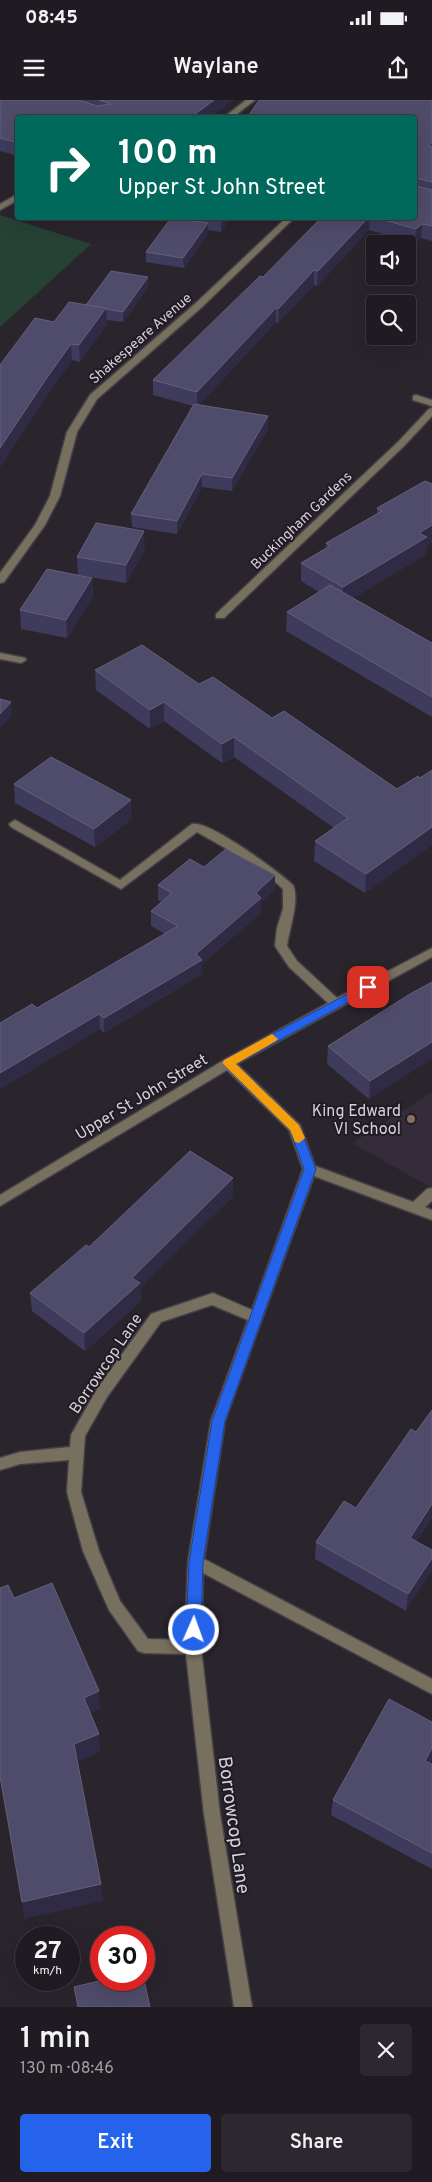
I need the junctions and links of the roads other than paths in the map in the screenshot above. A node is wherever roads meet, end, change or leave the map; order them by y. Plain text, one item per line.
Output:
1 (251, 100) edge
2 (230, 115) edge
3 (15, 198) edge
4 (0, 208) edge
5 (288, 220) edge
6 (416, 398) dead end
7 (432, 403) edge
8 (432, 411) edge
9 (0, 580) edge
10 (220, 616) dead end
11 (0, 656) edge
12 (21, 660) dead end
13 (15, 824) dead end
14 (432, 952) edge
15 (336, 1004) junction
16 (228, 1063) junction
17 (310, 1169) junction
18 (432, 1193) edge
19 (0, 1200) edge
20 (415, 1208) junction
21 (432, 1215) edge
22 (255, 1317) junction
23 (76, 1453) junction
24 (0, 1464) edge
25 (196, 1562) junction
26 (193, 1647) junction
27 (432, 1687) edge
28 (243, 2007) edge

1 - 2 street
3 - 4 street
5 - 9 street, Shakespeare Avenue
6 - 7 street
8 - 10 street, Buckingham Gardens
11 - 12 street
13 - 15 street
14 - 15 street, Upper St John Street
15 - 16 street, Upper St John Street
16 - 17 street
16 - 19 street, Upper St John Street
17 - 20 street
17 - 22 street, Borrowcop Lane
18 - 20 street
20 - 21 street
22 - 23 street, Borrowcop Lane
22 - 25 street, Borrowcop Lane
23 - 24 street
23 - 26 street, Borrowcop Lane
25 - 26 street, Borrowcop Lane
25 - 27 street
26 - 28 street, Borrowcop Lane

